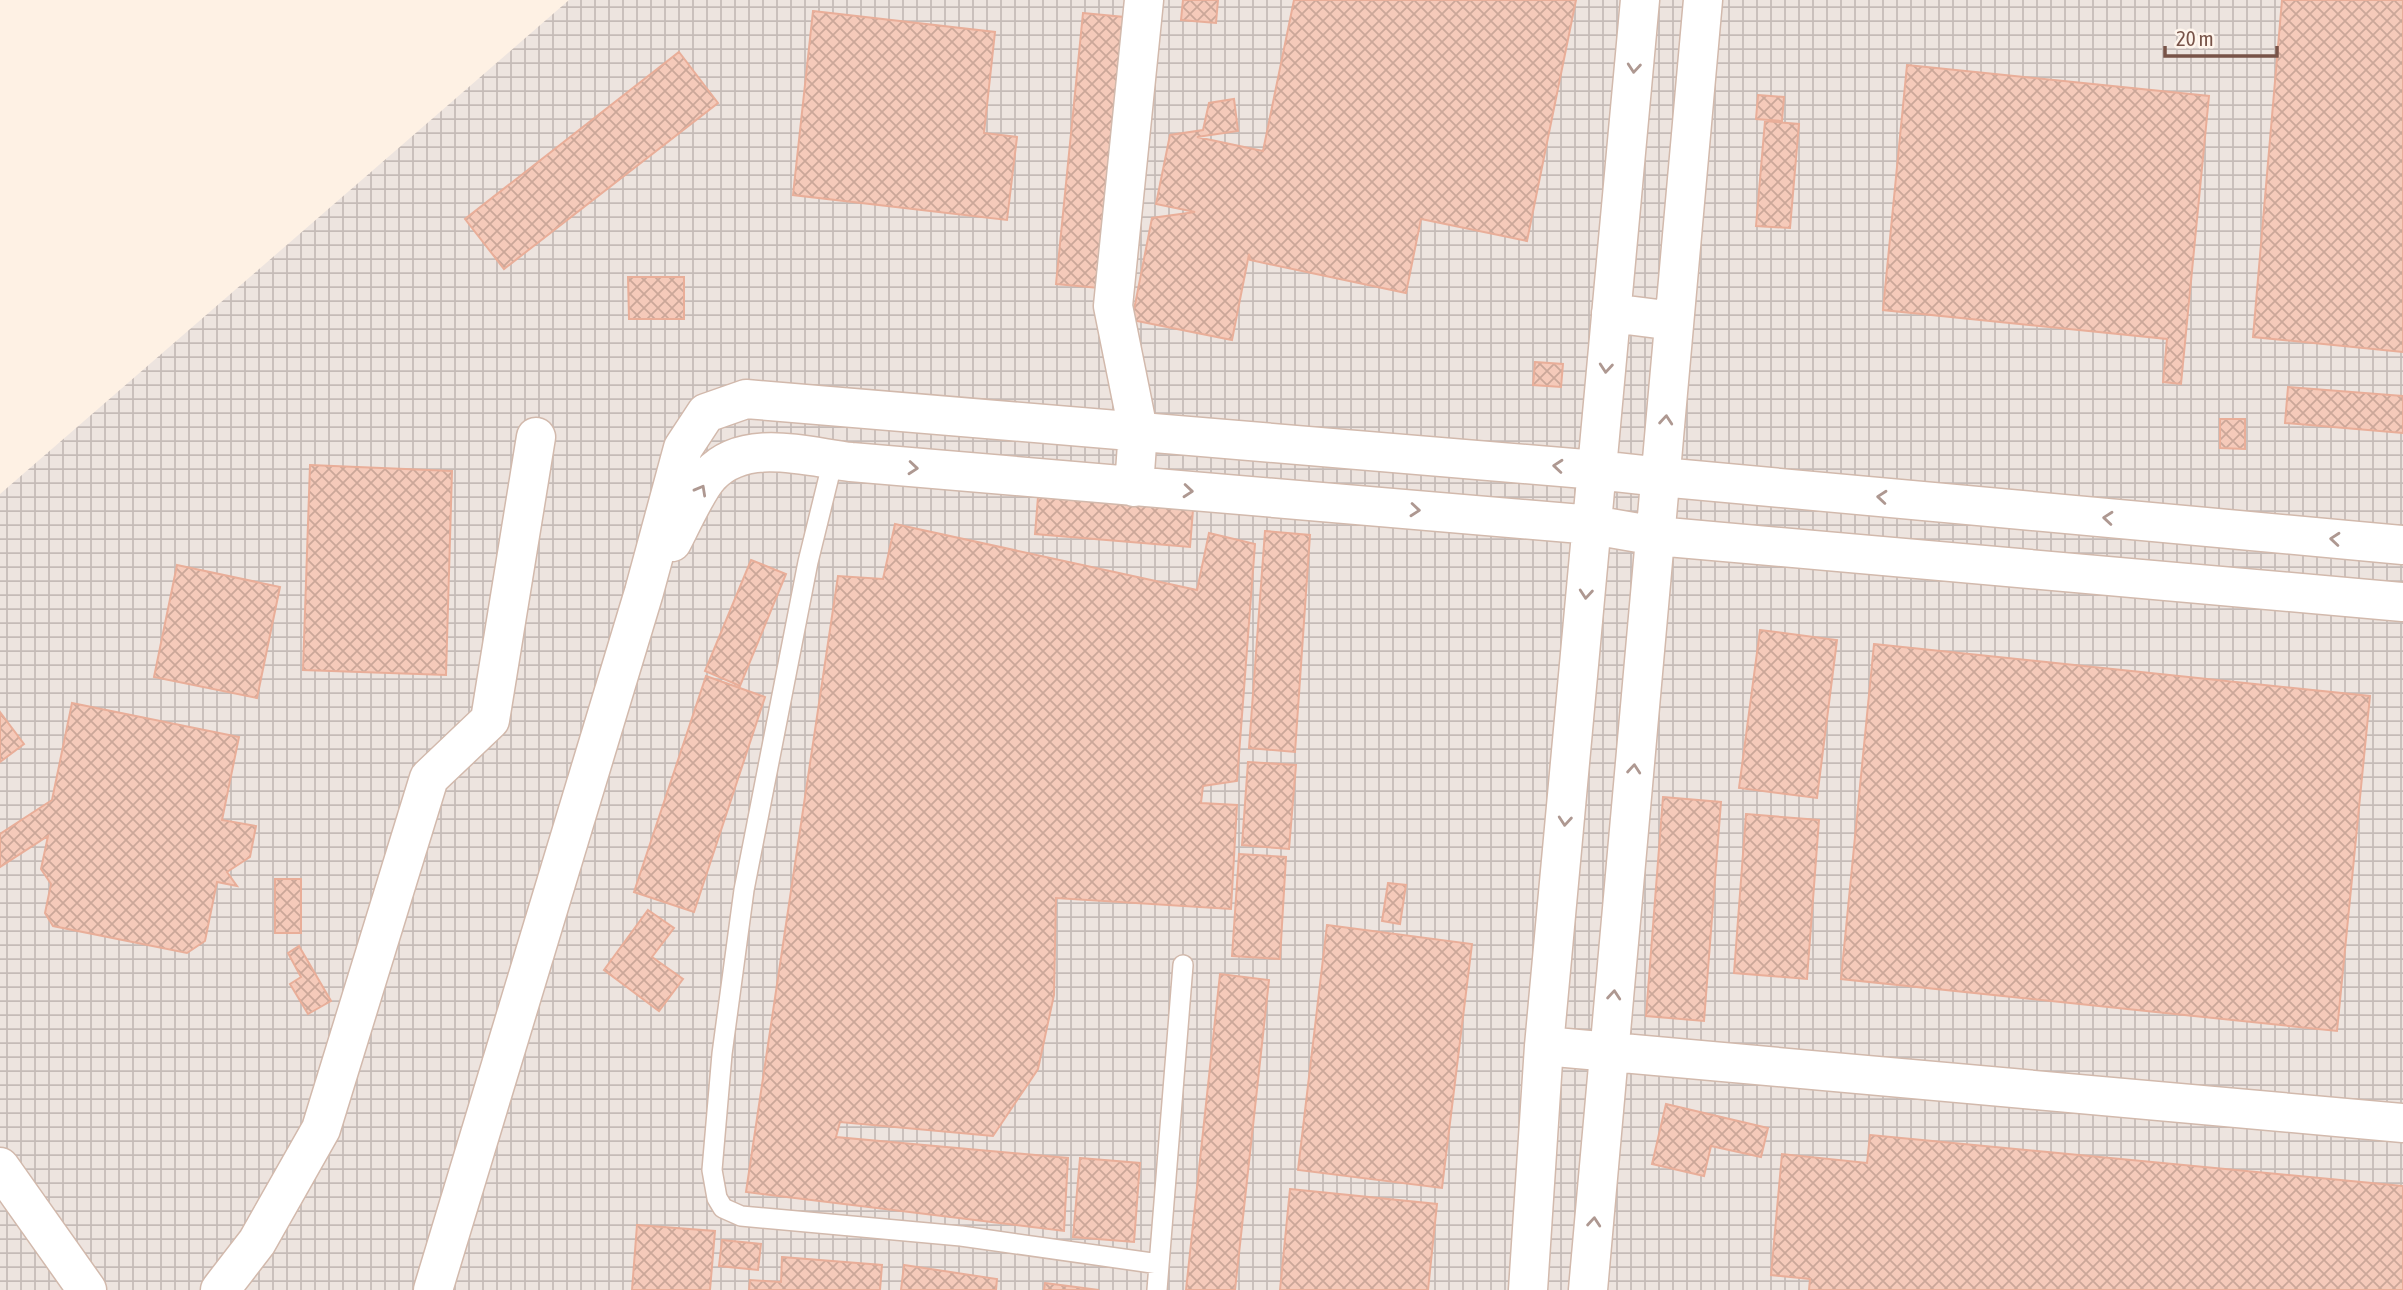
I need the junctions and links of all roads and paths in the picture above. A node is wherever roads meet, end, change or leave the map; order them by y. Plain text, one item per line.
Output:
1 (1144, 0) edge
2 (1640, 0) edge
3 (1703, 0) edge
4 (1611, 313) junction
5 (1674, 321) junction
6 (1138, 430) junction
7 (537, 437) dead end
8 (833, 460) junction
9 (1597, 470) junction
10 (1661, 477) junction
11 (1134, 486) junction
12 (1593, 525) junction
13 (1656, 536) junction
14 (2403, 545) edge
15 (644, 592) junction
16 (2403, 602) edge
17 (1182, 965) dead end
18 (1544, 1046) junction
19 (1609, 1053) junction
20 (2403, 1123) edge
21 (0, 1167) edge
22 (1159, 1264) junction
23 (87, 1290) edge
24 (220, 1290) edge
25 (433, 1290) edge
26 (1157, 1290) edge
27 (1528, 1290) edge
28 (1588, 1290) edge

1 - 6 street
2 -> 4 street
3 - 5 street
4 - 5 street
4 -> 9 street
10 -> 5 street
9 -> 6 street
6 - 11 street
6 - 15 street
7 - 24 street
8 -> 11 street
15 -> 8 street
8 - 22 lane
9 - 10 street
9 - 12 street
10 - 13 street
14 -> 10 street
11 -> 12 street
12 - 13 street
12 -> 18 street
13 - 16 street
19 -> 13 street
15 - 25 street
17 - 22 lane
18 - 19 street
18 - 27 street
19 - 20 street
28 -> 19 street
21 - 23 street
22 - 26 lane

